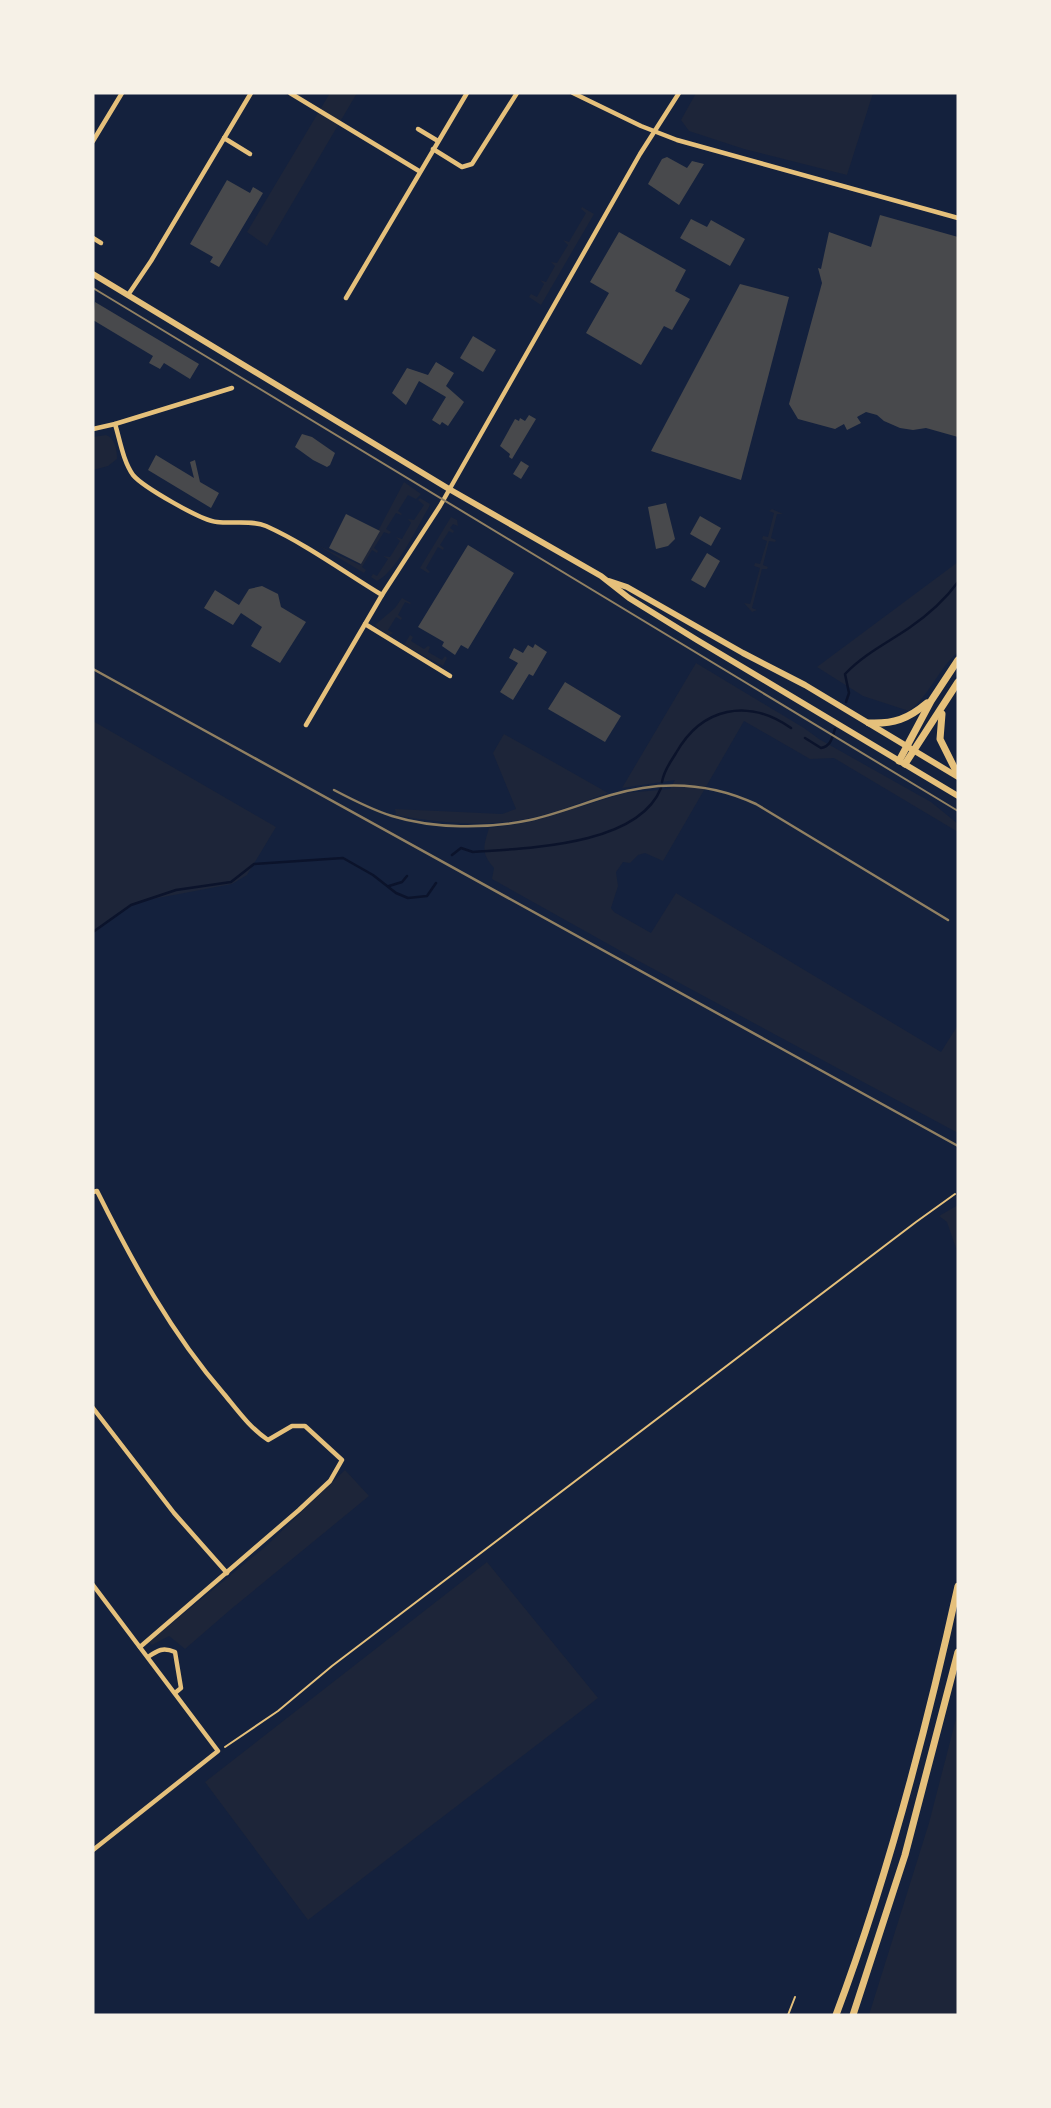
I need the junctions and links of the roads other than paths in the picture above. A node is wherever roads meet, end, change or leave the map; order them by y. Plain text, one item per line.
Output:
1 (122, 93) edge
2 (251, 93) edge
3 (290, 93) edge
4 (467, 93) edge
5 (517, 93) edge
6 (573, 93) edge
7 (679, 93) edge
8 (418, 129) dead end
9 (655, 132) junction
10 (224, 138) junction
11 (93, 141) edge
12 (438, 141) junction
13 (433, 149) junction
14 (250, 154) dead end
15 (419, 171) junction
16 (958, 218) edge
17 (93, 239) edge
18 (101, 243) dead end
19 (93, 274) edge
20 (128, 296) junction
21 (346, 298) dead end
22 (232, 388) dead end
23 (115, 424) junction
24 (93, 429) edge
25 (449, 489) junction
26 (607, 581) junction
27 (382, 595) junction
28 (365, 624) junction
29 (958, 660) edge
30 (450, 676) dead end
31 (958, 682) edge
32 (931, 701) junction
33 (944, 706) junction
34 (869, 723) junction
35 (306, 725) dead end
36 (911, 748) junction
37 (902, 763) junction
38 (958, 776) edge
39 (958, 796) edge
40 (95, 1191) edge
41 (93, 1408) edge
42 (227, 1573) junction
43 (93, 1585) edge
44 (958, 1586) edge
45 (140, 1647) junction
46 (958, 1652) edge
47 (148, 1657) junction
48 (175, 1693) junction
49 (93, 1850) edge
50 (836, 2015) edge
51 (853, 2015) edge

1 - 11 street
2 - 10 street
3 - 15 street
4 - 12 street
5 - 13 street
6 - 9 street
7 - 9 street
8 - 12 street
9 - 16 street
9 - 25 street
10 - 14 street
10 - 20 street
12 - 13 street
13 - 15 street
15 - 21 street
17 - 18 street
19 - 20 main road
20 - 25 main road
22 - 23 street
23 - 24 street
23 - 27 street
25 - 26 main road
25 - 27 street
26 - 34 main road
26 - 37 main road
27 - 28 street
28 - 30 street
28 - 35 street
29 - 32 highway
31 - 33 highway
32 - 34 highway
32 - 36 highway
33 - 36 highway
33 - 38 highway
34 - 36 main road
36 - 37 highway
36 - 38 main road
37 - 39 main road
40 - 42 street
41 - 42 street
42 - 45 street
43 - 45 street
44 - 50 highway
45 - 47 street
46 - 51 highway
47 - 48 street
47 - 48 street
48 - 49 street

